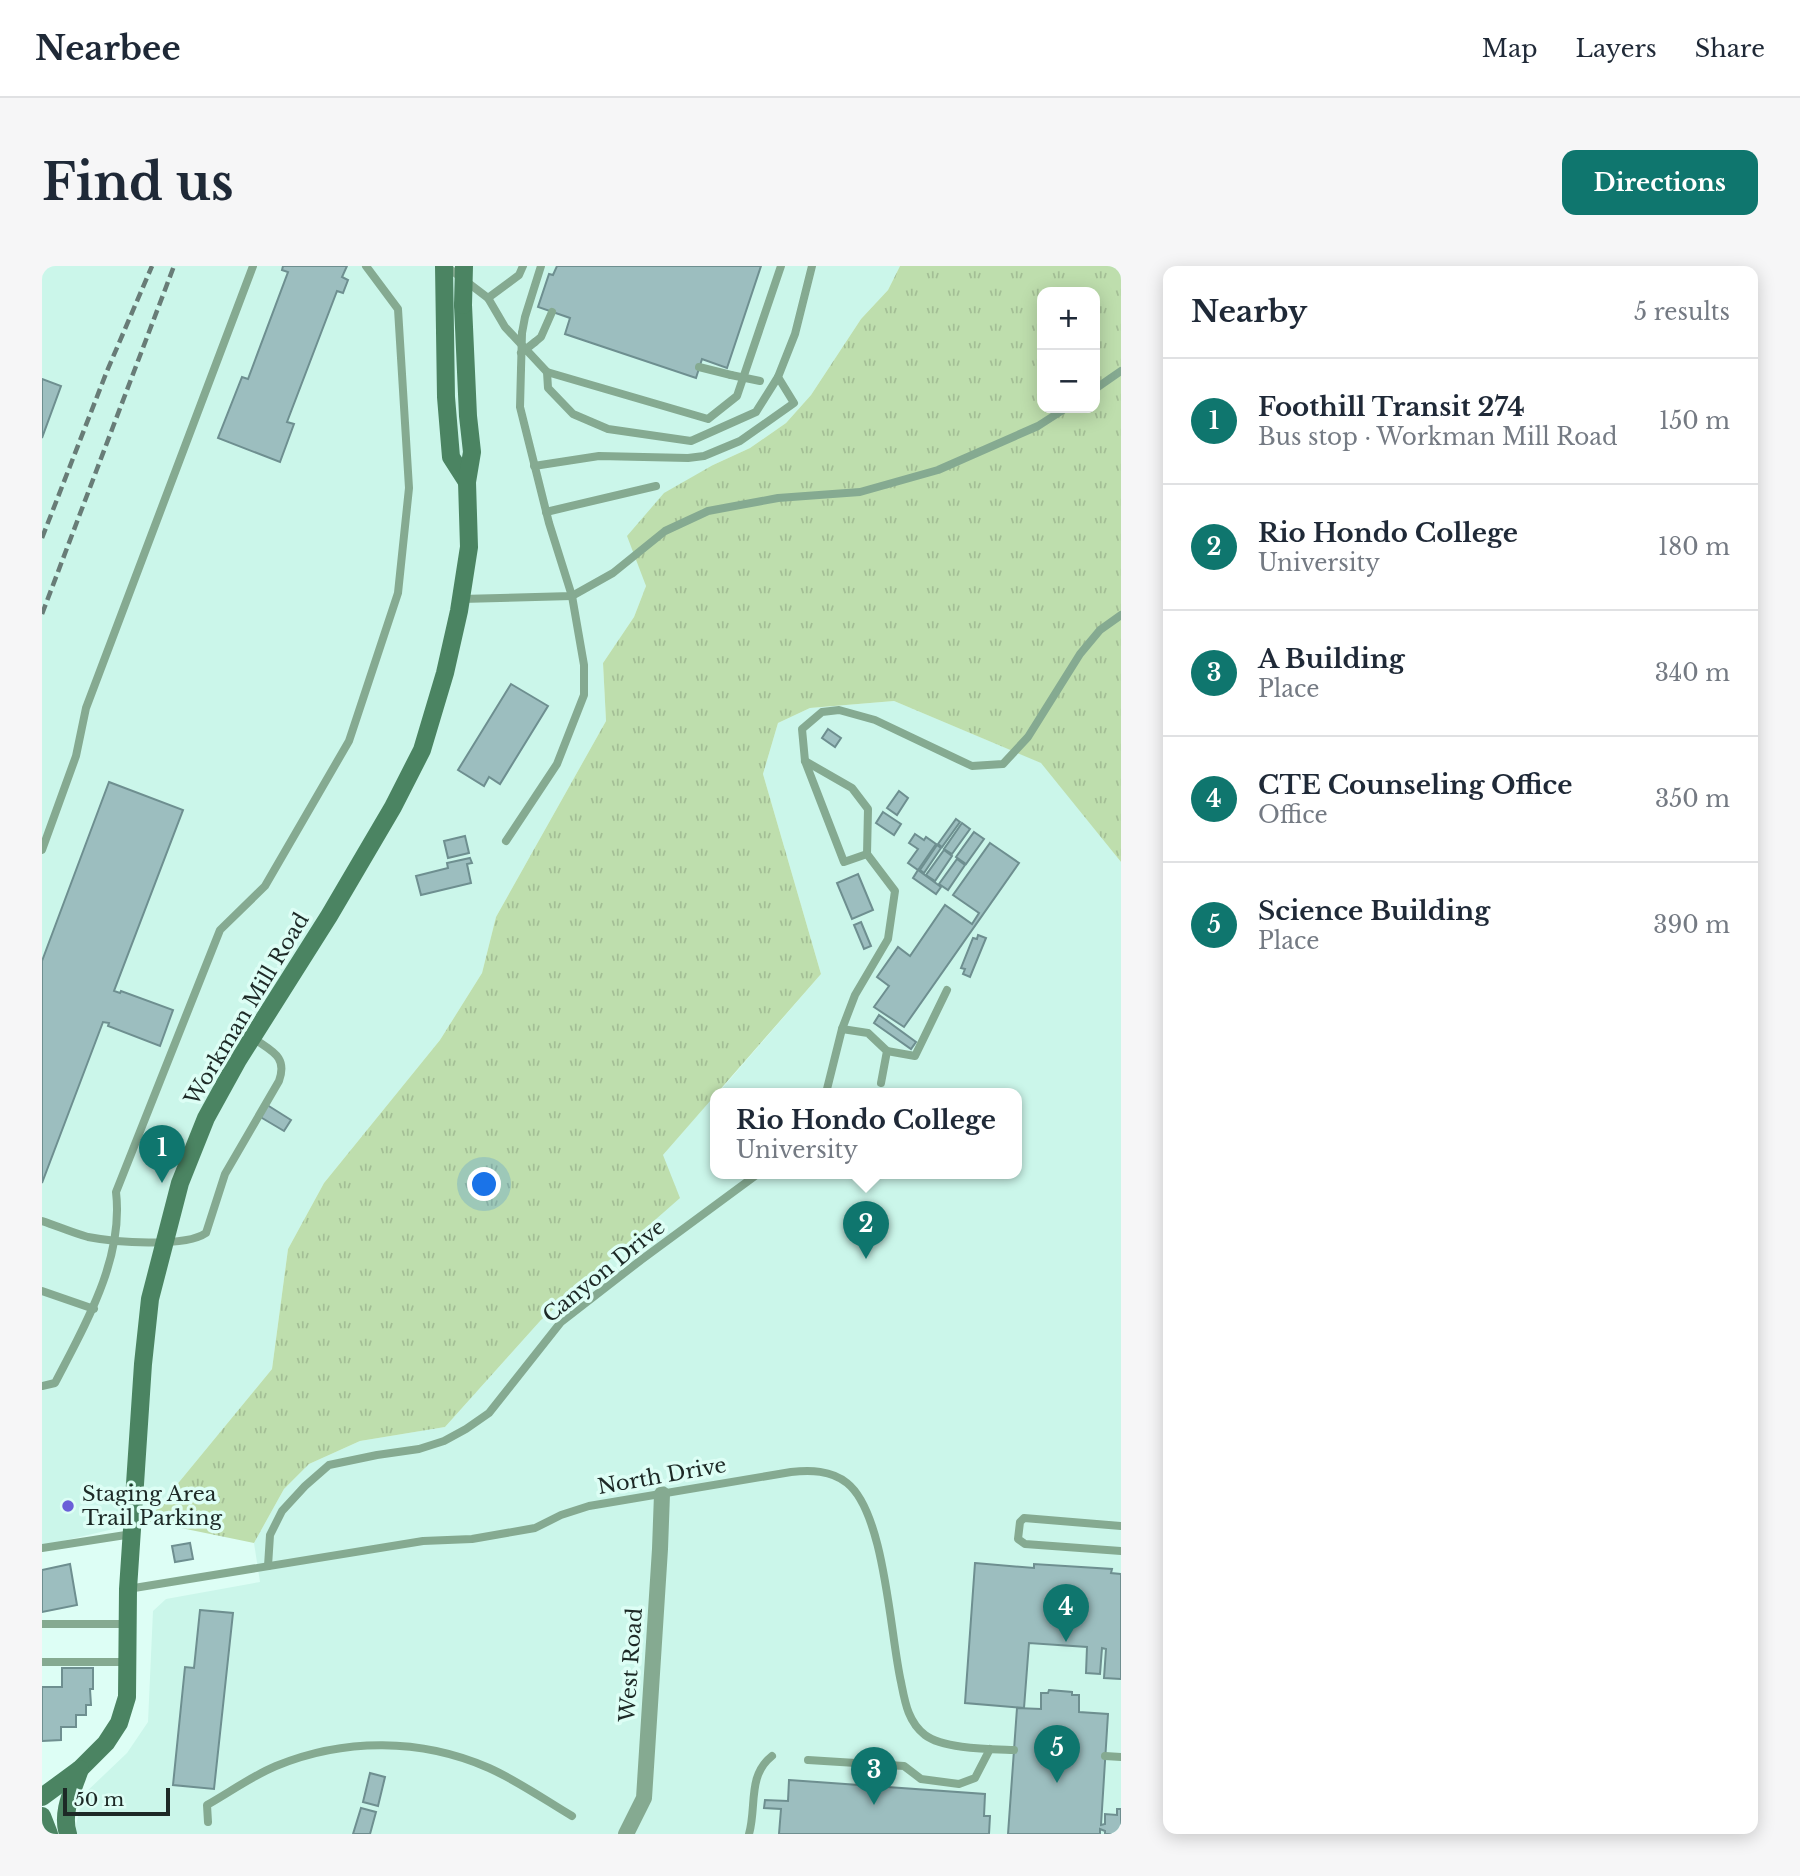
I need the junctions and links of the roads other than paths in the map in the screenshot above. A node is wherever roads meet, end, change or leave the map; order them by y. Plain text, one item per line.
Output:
1 (253, 266) edge
2 (366, 266) edge
3 (464, 266) edge
4 (523, 266) edge
5 (541, 266) edge
6 (781, 266) edge
7 (812, 266) edge
8 (444, 272) edge
9 (488, 298) junction
10 (552, 312) dead end
11 (521, 353) junction
12 (699, 366) dead end
13 (1121, 371) edge
14 (547, 372) junction
15 (777, 378) junction
16 (1100, 386) edge
17 (1058, 413) edge
18 (534, 466) junction
19 (467, 482) junction
20 (656, 486) dead end
21 (546, 512) junction
22 (572, 596) junction
23 (461, 599) junction
24 (1121, 615) edge
25 (806, 761) junction
26 (506, 841) dead end
27 (42, 850) edge
28 (867, 853) junction
29 (947, 990) dead end
30 (842, 1029) junction
31 (252, 1038) junction
32 (887, 1051) junction
33 (881, 1083) dead end
34 (827, 1088) edge
35 (751, 1179) edge
36 (42, 1221) edge
37 (114, 1240) junction
38 (163, 1242) junction
39 (42, 1291) edge
40 (94, 1309) junction
41 (42, 1386) edge
42 (662, 1494) junction
43 (1121, 1526) edge
44 (132, 1534) junction
45 (42, 1548) edge
46 (1121, 1551) edge
47 (268, 1566) junction
48 (128, 1589) junction
49 (42, 1624) edge
50 (128, 1624) junction
51 (42, 1662) edge
52 (128, 1662) junction
53 (990, 1749) junction
54 (1014, 1750) dead end
55 (772, 1756) dead end
56 (1105, 1756) dead end
57 (1121, 1757) edge
58 (808, 1760) dead end
59 (80, 1769) junction
60 (42, 1797) edge
61 (42, 1816) edge
62 (572, 1816) dead end
63 (208, 1822) dead end
64 (49, 1834) edge
65 (68, 1834) edge
66 (626, 1834) edge
67 (749, 1834) edge

1 - 27 lane
2 - 37 lane
3 - 19 street, Workman Mill Road, bridge
4 - 9 lane
5 - 11 lane, bridge
6 - 14 lane
7 - 15 lane
8 - 9 lane
8 - 19 street, Workman Mill Road
9 - 14 lane
10 - 11 lane, bridge
11 - 18 lane, bridge
12 - 15 lane, bridge
13 - 16 lane
14 - 15 lane
15 - 18 lane
17 - 22 lane
18 - 21 lane
19 - 23 street, Workman Mill Road
20 - 21 lane
21 - 22 lane
22 - 23 lane
22 - 26 lane
23 - 31 street, Workman Mill Road
24 - 25 lane
25 - 28 lane
25 - 28 lane
28 - 30 lane
29 - 32 lane
30 - 32 lane
30 - 34 lane
31 - 38 street, Workman Mill Road
31 - 38 lane
32 - 33 lane
35 - 47 lane, Canyon Drive
36 - 37 lane
37 - 38 lane
37 - 40 lane
38 - 44 street, Workman Mill Road
39 - 40 lane
40 - 41 lane
42 - 47 lane, North Drive
42 - 53 lane, North Drive
42 - 66 street, West Road
43 - 46 lane
44 - 45 lane
44 - 48 street, Workman Mill Road
47 - 48 lane, North Drive
48 - 50 street, Workman Mill Road
49 - 50 lane
50 - 52 street, Workman Mill Road
51 - 52 lane
52 - 59 street, Workman Mill Road
53 - 54 lane, North Drive
53 - 58 lane
55 - 67 lane
56 - 57 lane
59 - 60 street, Workman Mill Road
59 - 65 street
61 - 64 street
62 - 63 lane

